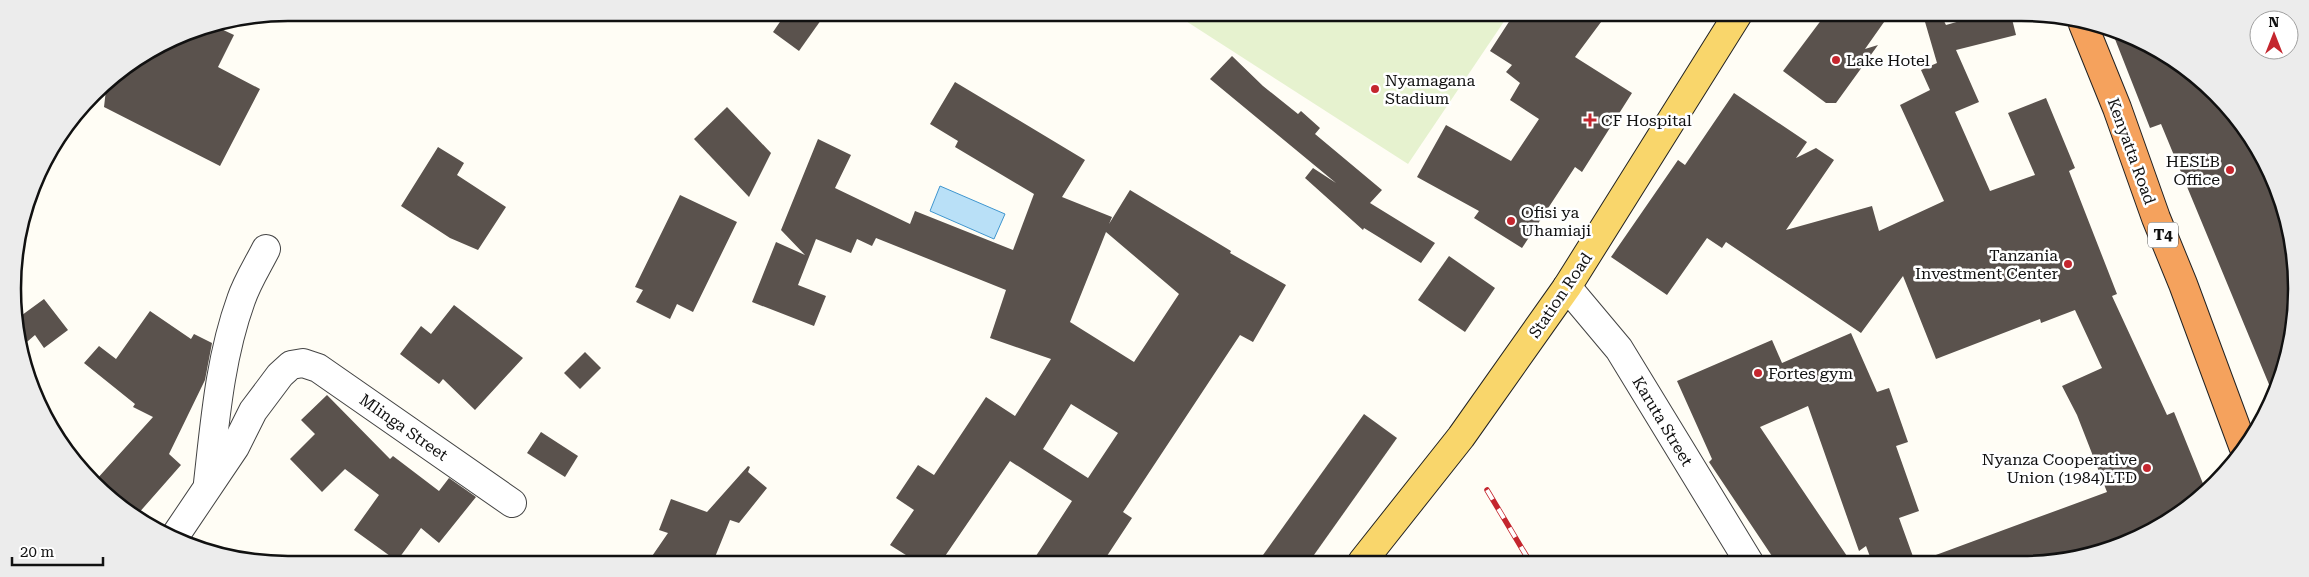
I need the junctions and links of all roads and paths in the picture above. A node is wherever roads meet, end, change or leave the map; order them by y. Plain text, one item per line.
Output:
1 (1734, 21) edge
2 (2086, 29) edge
3 (266, 249) dead end
4 (1567, 287) junction
5 (216, 406) junction
6 (253, 412) junction
7 (2241, 440) edge
8 (207, 487) junction
9 (512, 503) dead end
10 (178, 531) edge
11 (1367, 556) edge
12 (1744, 556) edge

1 - 4 main road, Station Road
2 - 7 highway, Kenyatta Road / T4
3 - 5 street
4 - 11 main road, Station Road
4 - 12 street, Karuta Street
5 - 6 street
5 - 8 street
6 - 8 street
6 - 9 street, Mlinga Street
8 - 10 street

